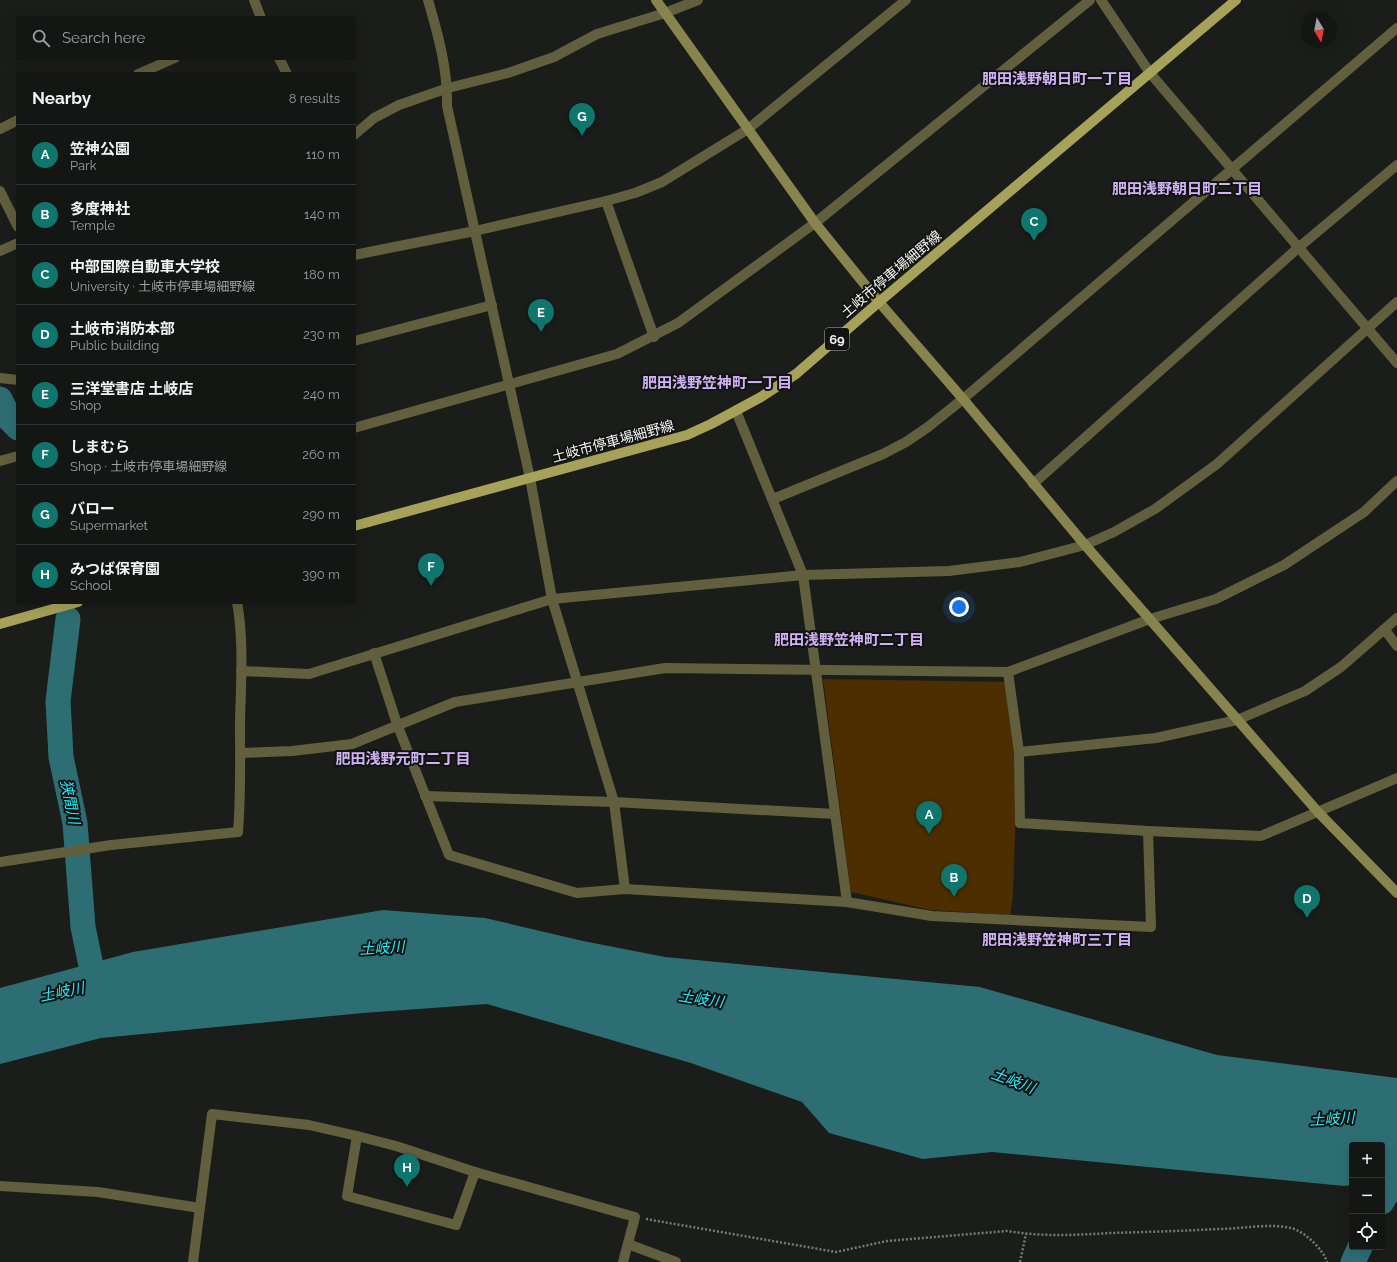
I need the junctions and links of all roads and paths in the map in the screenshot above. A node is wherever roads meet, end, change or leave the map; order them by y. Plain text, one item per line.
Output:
1 (254, 0) edge
2 (428, 0) edge
3 (656, 0) edge
4 (698, 0) edge
5 (906, 0) edge
6 (1090, 0) edge
7 (1101, 0) edge
8 (1236, 0) edge
9 (665, 13) junction
10 (260, 16) edge
11 (1397, 28) edge
12 (170, 60) edge
13 (281, 60) edge
14 (143, 72) edge
15 (286, 72) edge
16 (1150, 73) junction
17 (448, 88) junction
18 (16, 121) edge
19 (0, 129) edge
20 (748, 129) junction
21 (356, 133) edge
22 (1397, 165) edge
23 (1232, 170) junction
24 (0, 191) edge
25 (606, 201) junction
26 (16, 223) edge
27 (815, 223) junction
28 (475, 231) junction
29 (16, 244) edge
30 (1298, 248) junction
31 (0, 251) edge
32 (356, 255) edge
33 (879, 302) junction
34 (1397, 302) edge
35 (492, 306) junction
36 (1367, 328) junction
37 (654, 336) junction
38 (356, 340) edge
39 (1397, 363) edge
40 (0, 378) edge
41 (16, 380) edge
42 (509, 385) junction
43 (964, 399) junction
44 (736, 412) junction
45 (356, 427) edge
46 (16, 457) edge
47 (0, 461) edge
48 (530, 478) junction
49 (1397, 481) edge
50 (1033, 484) junction
51 (773, 499) junction
52 (356, 525) edge
53 (1085, 545) junction
54 (803, 575) junction
55 (552, 599) junction
56 (71, 604) edge
57 (236, 604) edge
58 (1397, 618) edge
59 (1150, 619) junction
60 (0, 624) edge
61 (1384, 630) junction
62 (1397, 646) edge
63 (374, 653) junction
64 (816, 669) junction
65 (241, 671) junction
66 (1008, 672) junction
67 (578, 682) junction
68 (1238, 720) junction
69 (397, 724) junction
70 (1019, 752) junction
71 (240, 753) junction
72 (1397, 778) edge
73 (425, 796) junction
74 (614, 802) junction
75 (1318, 812) junction
76 (835, 814) junction
77 (1148, 831) junction
78 (0, 862) edge
79 (625, 889) junction
80 (1397, 893) edge
81 (847, 902) junction
82 (357, 1136) junction
83 (475, 1172) junction
84 (0, 1186) edge
85 (200, 1208) junction
86 (635, 1217) junction
87 (1026, 1234) junction
88 (628, 1244) junction
89 (193, 1262) edge
90 (623, 1262) edge
91 (676, 1262) edge
92 (1020, 1262) edge
93 (1327, 1262) edge

1 - 10 street
2 - 17 street
3 - 9 street
4 - 9 street
5 - 20 street
6 - 27 street
7 - 16 street
8 - 16 main road, 土岐市停車場細野線 / 69
9 - 17 street
9 - 20 street
11 - 23 street
12 - 14 street
13 - 15 street
16 - 23 street
16 - 33 main road, 土岐市停車場細野線 / 69
17 - 21 street
17 - 28 street
18 - 19 street
20 - 25 street
20 - 27 street
22 - 30 street
23 - 30 street
23 - 43 street
24 - 26 street
25 - 28 street
25 - 37 street
27 - 33 street
27 - 37 street
28 - 32 street
28 - 35 street
29 - 31 street
30 - 36 street
30 - 50 street
33 - 43 street
33 - 44 main road, 土岐市停車場細野線 / 69
34 - 36 street
35 - 38 street
35 - 42 street
36 - 39 street
36 - 53 street
37 - 42 street
40 - 41 street
42 - 45 street
42 - 48 street
43 - 50 street
43 - 51 street
44 - 48 main road, 土岐市停車場細野線 / 69
44 - 51 street
46 - 47 street
48 - 52 main road, 土岐市停車場細野線 / 69
48 - 55 street
49 - 59 street
50 - 53 street
51 - 54 street
53 - 54 street
53 - 59 street
54 - 55 street
54 - 64 street
55 - 63 street
55 - 67 street
56 - 60 main road
57 - 65 street
58 - 61 street
59 - 66 street
59 - 68 street
61 - 62 street
61 - 68 street
63 - 65 street
63 - 69 street
64 - 66 street
64 - 67 street
64 - 76 street
65 - 71 street
66 - 70 street
67 - 69 street
67 - 74 street
68 - 70 street
68 - 75 street
69 - 71 street
69 - 73 street
70 - 77 street
71 - 78 street
72 - 75 street
73 - 74 street
73 - 79 street
74 - 76 street
74 - 79 street
75 - 77 street
75 - 80 street
76 - 81 street
77 - 81 street
79 - 81 street
82 - 83 street
82 - 83 street
82 - 85 street
83 - 86 street
84 - 85 street
85 - 89 street
86 - 87 path
86 - 88 street
87 - 92 path
87 - 93 path
88 - 90 street
88 - 91 street

